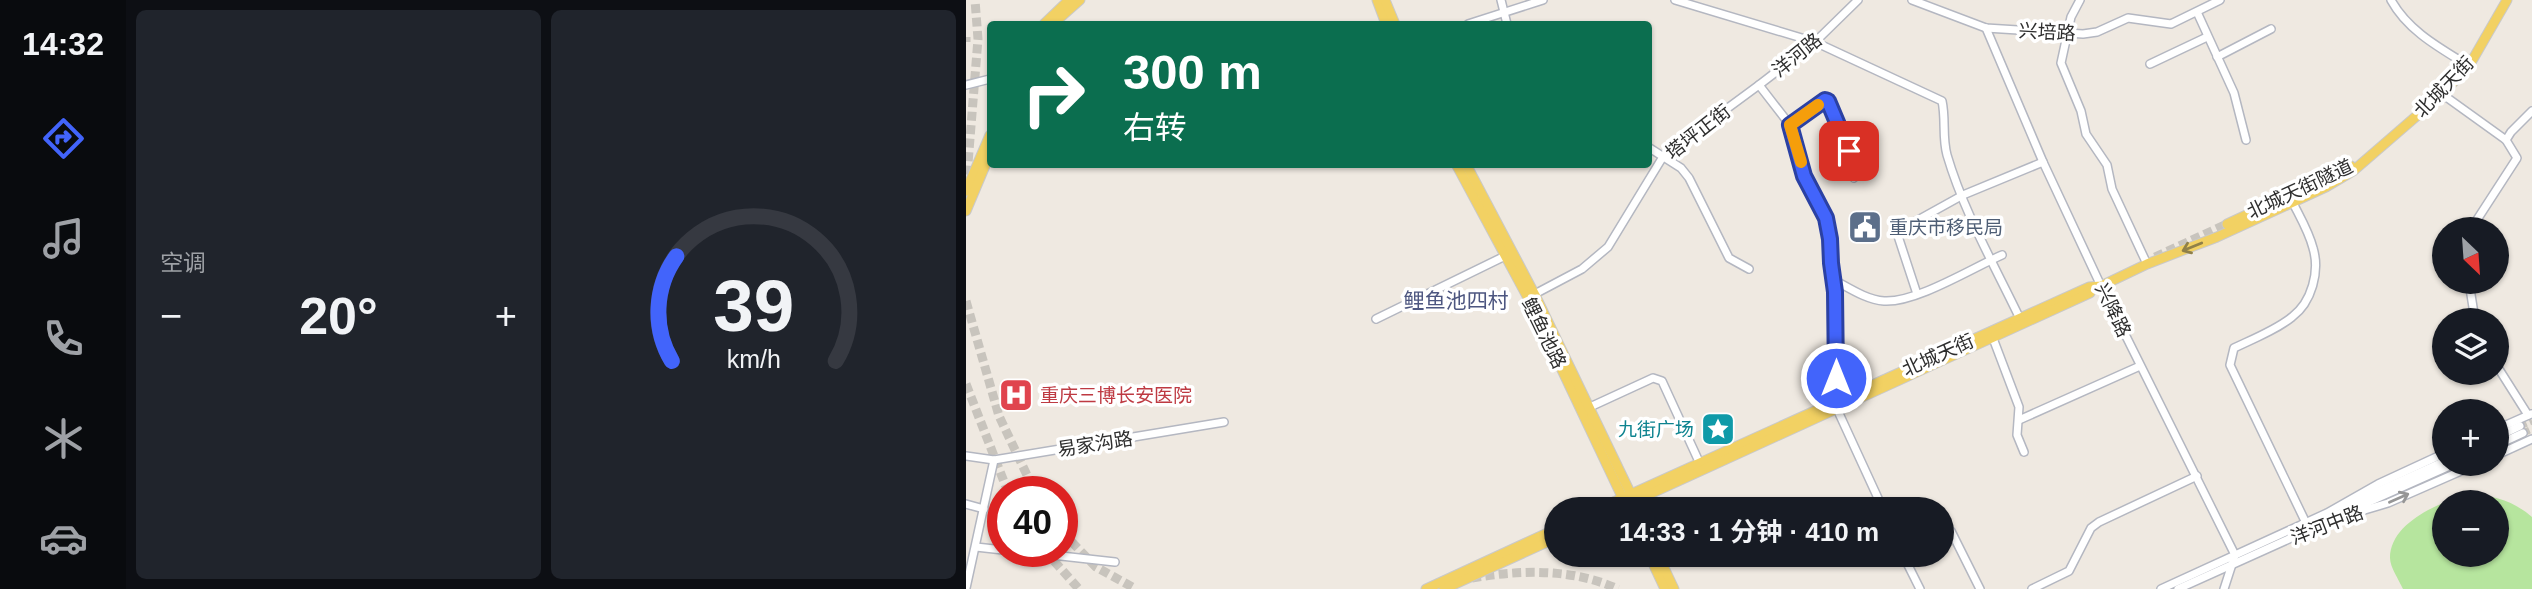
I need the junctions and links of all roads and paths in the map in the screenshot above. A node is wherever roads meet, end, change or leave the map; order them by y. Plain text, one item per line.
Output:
1 (1069, 0) edge
2 (1080, 0) edge
3 (1377, 0) edge
4 (1385, 0) edge
5 (1501, 0) edge
6 (1542, 0) edge
7 (1675, 0) edge
8 (1858, 0) edge
9 (1912, 0) edge
10 (2080, 0) edge
11 (2220, 0) edge
12 (2391, 0) edge
13 (2507, 0) edge
14 (2197, 12) junction
15 (1504, 13) junction
16 (1047, 21) edge
17 (1056, 21) edge
18 (1385, 21) edge
19 (1394, 21) edge
20 (1478, 21) edge
21 (1506, 21) edge
22 (1986, 28) junction
23 (2271, 29) dead end
24 (2066, 34) junction
25 (2207, 37) junction
26 (1815, 41) junction
27 (2217, 57) junction
28 (2150, 65) dead end
29 (2469, 66) junction
30 (987, 80) edge
31 (966, 85) edge
32 (1759, 85) junction
33 (2442, 94) junction
34 (2532, 111) edge
35 (1790, 125) junction
36 (2246, 140) dead end
37 (2506, 140) junction
38 (987, 142) edge
39 (1652, 149) edge
40 (2374, 154) junction
41 (1664, 155) junction
42 (987, 161) edge
43 (2043, 162) junction
44 (1458, 168) edge
45 (1468, 168) edge
46 (1854, 178) dead end
47 (966, 191) edge
48 (1963, 195) junction
49 (2293, 203) junction
50 (966, 211) edge
51 (2479, 217) edge
52 (2227, 224) tunnel mouth
53 (2002, 255) dead end
54 (1505, 256) junction
55 (1991, 260) junction
56 (2147, 264) junction
57 (1749, 269) dead end
58 (1834, 280) junction
59 (2101, 286) junction
60 (1917, 294) junction
61 (1532, 296) junction
62 (1376, 319) dead end
63 (2021, 321) junction
64 (1992, 335) junction
65 (2140, 366) junction
66 (2509, 383) edge
67 (1837, 405) junction
68 (1590, 407) junction
69 (2530, 414) edge
70 (2019, 420) junction
71 (1224, 422) dead end
72 (2509, 424) edge
73 (2509, 434) edge
74 (2509, 438) edge
75 (2532, 439) tunnel mouth
76 (2509, 450) edge
77 (2024, 452) dead end
78 (966, 456) edge
79 (2432, 459) edge
80 (994, 460) junction
81 (1701, 466) junction
82 (2432, 467) edge
83 (2432, 473) edge
84 (2197, 476) junction
85 (2450, 476) edge
86 (1625, 497) edge
87 (1625, 497) edge
88 (1641, 497) edge
89 (1878, 497) edge
90 (966, 504) edge
91 (984, 509) junction
92 (2329, 516) junction
93 (2306, 523) junction
94 (1544, 535) edge
95 (1954, 537) edge
96 (1544, 543) edge
97 (976, 547) junction
98 (987, 548) edge
99 (2235, 555) junction
100 (1078, 558) edge
101 (1115, 562) dead end
102 (2231, 565) junction
103 (1655, 567) edge
104 (1664, 567) edge
105 (1909, 567) edge
106 (966, 588) edge
107 (1426, 589) edge
108 (1444, 589) edge
109 (1665, 589) edge
110 (1674, 589) edge
111 (1920, 589) edge
112 (1980, 589) edge
113 (2032, 589) edge
114 (2161, 589) edge
115 (2178, 589) edge
116 (2224, 589) edge

1 - 16 main road
2 - 17 main road
3 - 18 main road
4 - 19 main road
5 - 15 street
6 - 15 street
7 - 26 street
8 - 26 street, 洋河路
9 - 22 street, 兴培路
10 - 24 street
11 - 14 street, 兴培路
12 - 29 street
13 - 29 main road, 北城天街
14 - 24 street, 兴培路
14 - 25 street
15 - 20 street
15 - 21 street
22 - 24 street, 兴培路
22 - 43 street, 兴降路
23 - 27 street
24 - 56 street
25 - 27 street
25 - 28 street
26 - 32 street, 洋河路
26 - 48 street
27 - 36 street
29 - 33 main road, 北城天街
30 - 31 street
32 - 35 street, 洋河路
32 - 41 street, 塔坪正街
33 - 37 street
33 - 40 main road, 北城天街
34 - 37 street
35 - 46 street
35 - 58 street, 洋河路
37 - 51 street
38 - 47 main road
39 - 41 street
40 - 49 main road, 北城天街
40 - 52 main road, 北城天街隧道
41 - 57 street
41 - 61 street, 塔坪正街
42 - 50 main road
43 - 48 street
43 - 59 street, 兴降路
44 - 54 main road, 鲤鱼池路
45 - 61 main road, 鲤鱼池路
48 - 55 street
48 - 60 street
49 -> 56 main road, 北城天街
49 - 93 street
53 - 55 street
54 - 61 main road, 鲤鱼池路
54 - 62 street
55 - 60 street
55 - 63 street
56 - 59 main road, 北城天街
58 - 60 street
58 - 67 street, 洋河路
59 - 63 main road, 北城天街
59 - 65 street, 兴降路
61 - 68 main road, 鲤鱼池路
61 - 86 main road, 鲤鱼池路
63 - 64 main road, 北城天街
64 - 67 main road, 北城天街
64 - 70 street
65 - 70 street
65 - 84 street, 兴降路
66 - 69 street
67 - 81 main road, 北城天街
67 - 89 street, 洋河路
68 - 81 street
68 - 87 main road, 鲤鱼池路
69 - 72 street
70 - 77 street
71 - 80 street, 易家沟路
73 - 74 street
75 - 76 street
78 - 80 street, 易家沟路
79 - 92 street, 洋河中路
80 - 91 street
81 - 88 main road, 北城天街
82 - 92 street
83 - 92 street
84 - 99 street, 兴降路
84 - 113 street
92 -> 85 street, 洋河中路
90 - 91 street
91 - 97 street
92 - 93 street, 洋河中路
92 - 102 street, 洋河中路
93 - 99 street, 洋河中路
94 - 107 main road
95 - 112 street
96 - 108 main road
97 - 98 street
97 - 106 street
99 - 102 street
99 - 114 street, 洋河中路
100 - 101 street
102 - 115 street, 洋河中路
102 - 116 street
103 - 109 main road
104 - 110 main road
105 - 111 street

